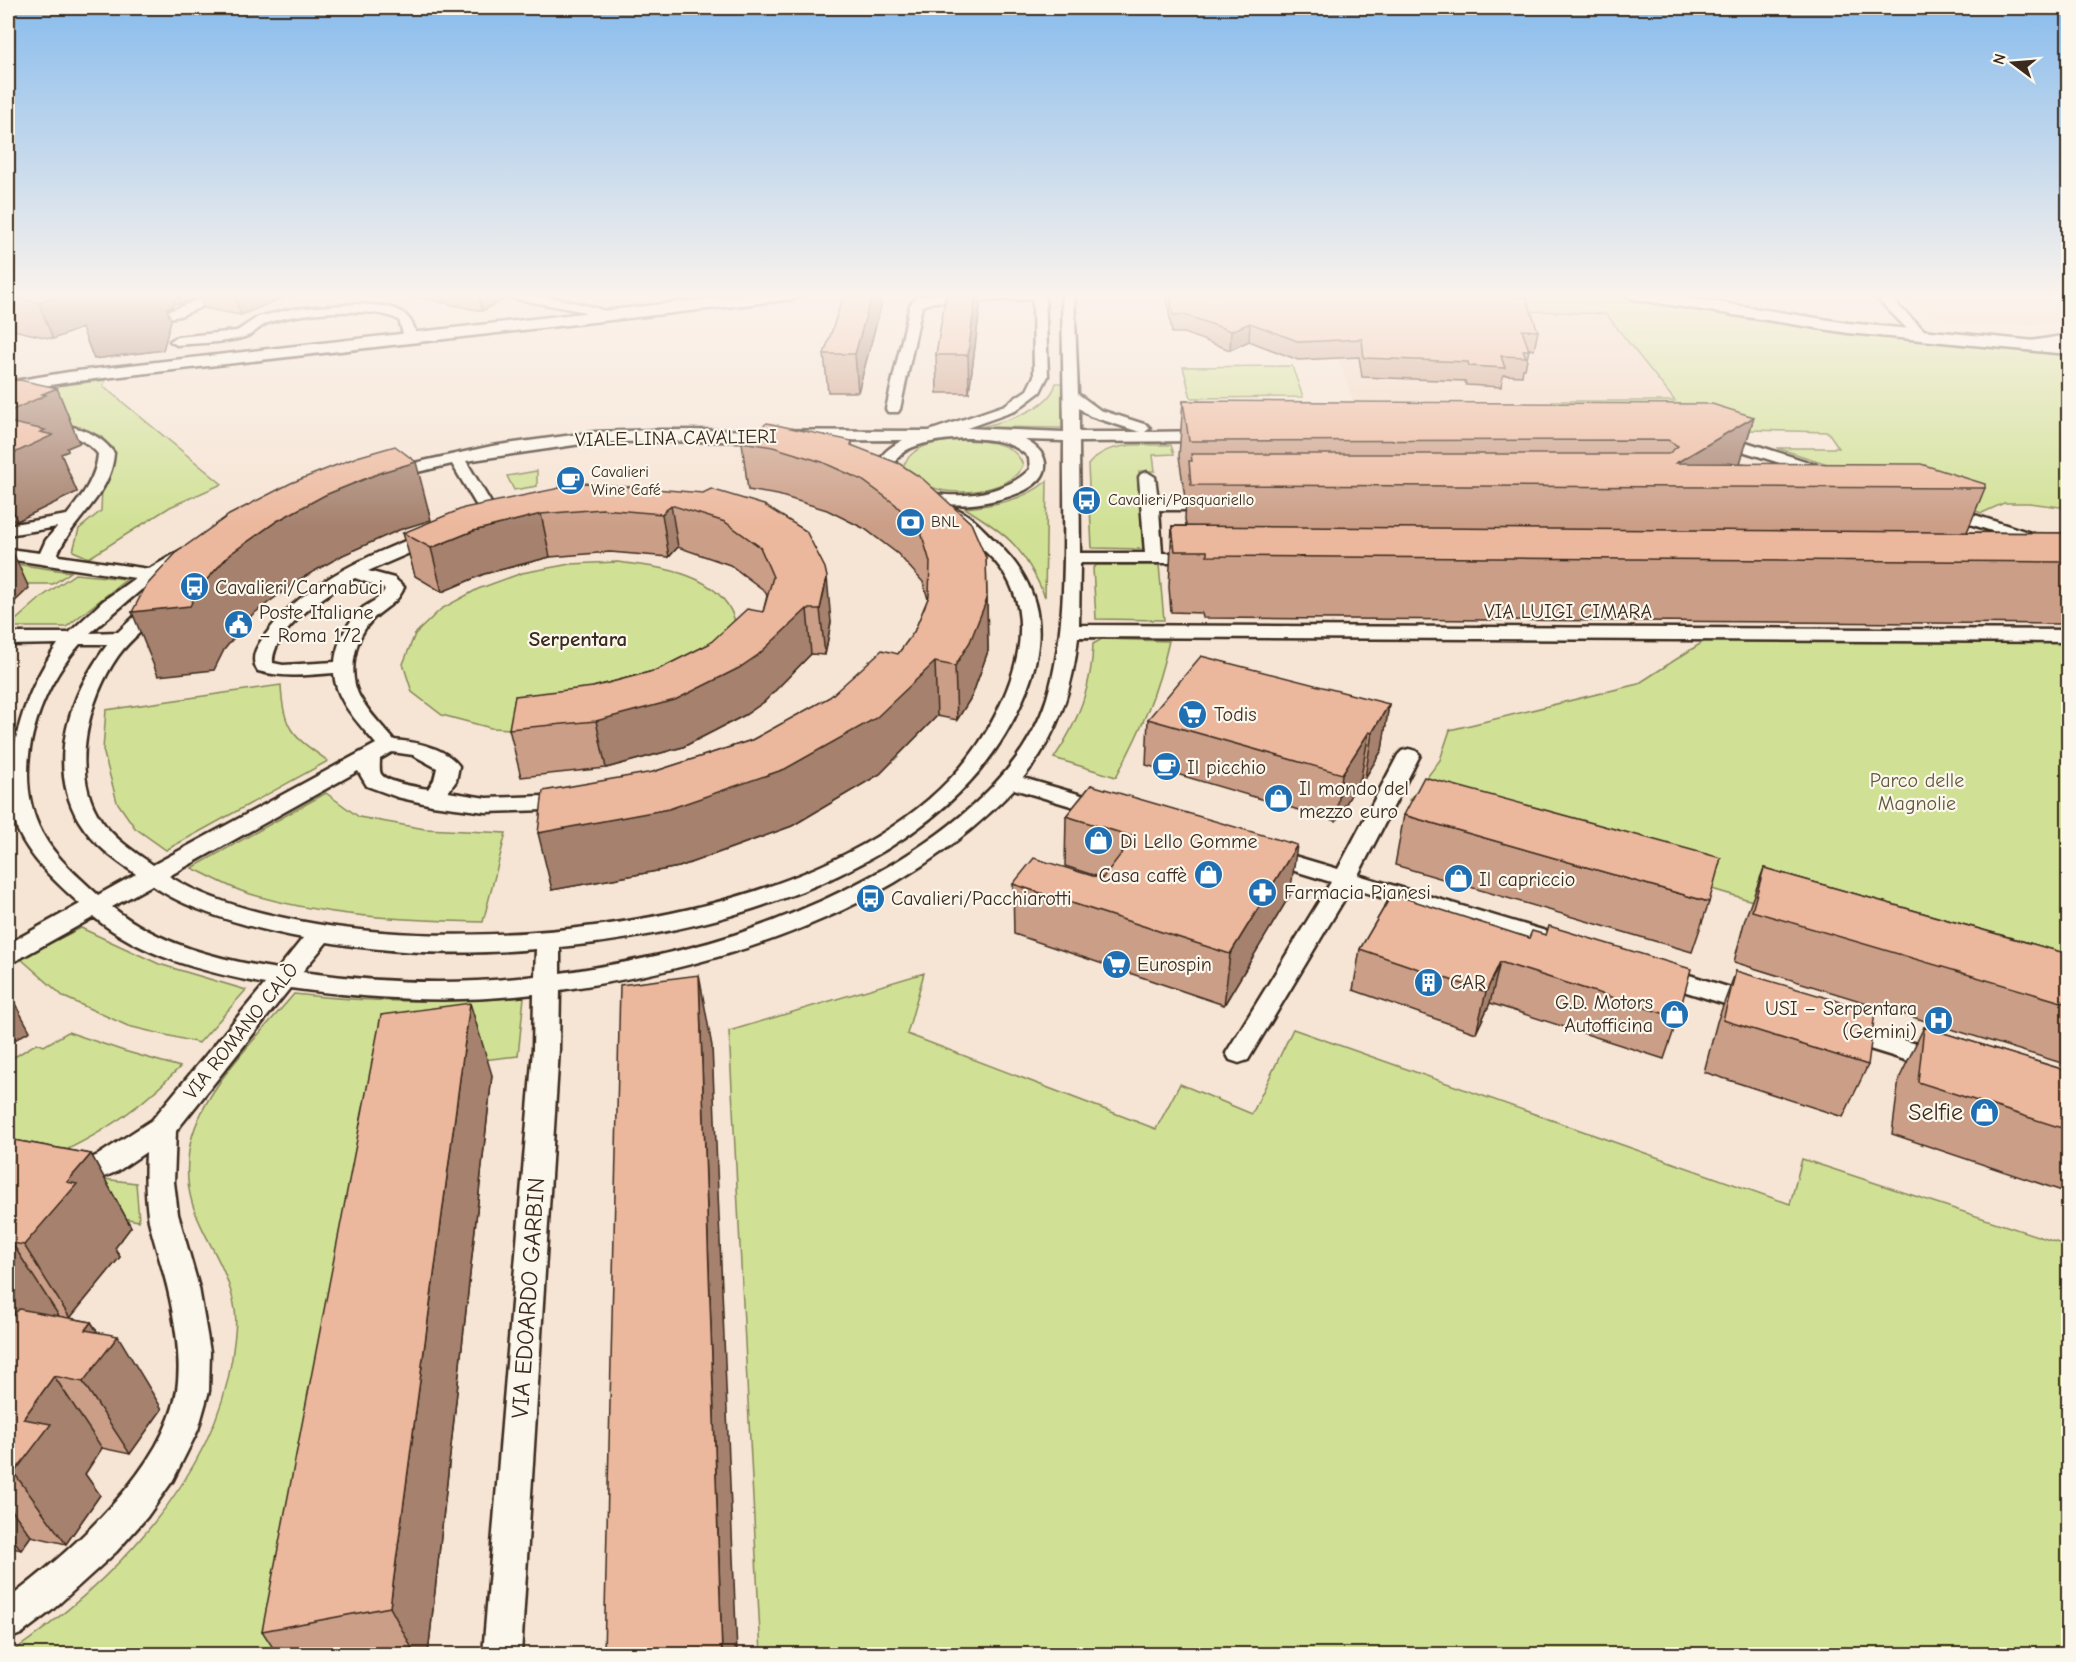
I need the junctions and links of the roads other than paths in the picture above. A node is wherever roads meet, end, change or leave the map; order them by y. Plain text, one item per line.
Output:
1 (118, 372) edge
2 (901, 372) edge
3 (1041, 372) edge
4 (1070, 372) edge
5 (69, 377) junction
6 (8, 378) edge
7 (8, 387) edge
8 (1071, 395) junction
9 (893, 409) dead end
10 (8, 429) edge
11 (966, 433) junction
12 (931, 436) junction
13 (1181, 436) junction
14 (1228, 436) edge
15 (1072, 437) junction
16 (1146, 437) junction
17 (1699, 439) edge
18 (769, 455) edge
19 (1072, 460) junction
20 (459, 464) junction
21 (864, 474) edge
22 (1034, 476) junction
23 (1147, 477) dead end
24 (1845, 478) edge
25 (892, 480) junction
26 (372, 486) edge
27 (931, 497) junction
28 (1150, 505) junction
29 (1234, 505) edge
30 (1934, 507) edge
31 (492, 518) edge
32 (74, 519) junction
33 (8, 530) edge
34 (447, 531) edge
35 (2019, 534) junction
36 (203, 546) edge
37 (2068, 550) edge
38 (8, 554) edge
39 (2031, 556) edge
40 (1071, 558) junction
41 (51, 559) junction
42 (1154, 559) junction
43 (1213, 559) edge
44 (354, 572) junction
45 (152, 574) junction
46 (1068, 631) junction
47 (2068, 636) edge
48 (72, 638) junction
49 (121, 638) junction
50 (8, 639) edge
51 (344, 667) junction
52 (388, 746) junction
53 (1409, 755) dead end
54 (369, 757) junction
55 (1009, 781) junction
56 (432, 798) junction
57 (593, 800) edge
58 (922, 814) junction
59 (1135, 817) edge
60 (946, 838) junction
61 (1245, 849) edge
62 (151, 876) junction
63 (1345, 878) junction
64 (95, 907) junction
65 (320, 934) junction
66 (548, 941) junction
67 (1584, 951) edge
68 (8, 954) edge
69 (1630, 965) edge
70 (283, 979) junction
71 (547, 984) junction
72 (1778, 1011) edge
73 (1824, 1025) edge
74 (1239, 1053) dead end
75 (1958, 1066) edge
76 (162, 1128) junction
77 (50, 1188) edge
78 (8, 1622) edge
79 (502, 1654) edge

1 - 5 street
2 - 9 street
3 - 12 street, VIALE LINA CAVALIERI
4 - 8 street
5 - 6 street
5 - 7 street
8 - 13 street
8 - 15 street
10 - 32 street
11 - 12 street
11 - 15 street
11 - 22 street
12 - 20 street, VIALE LINA CAVALIERI
12 - 25 street
13 - 14 street
13 - 16 street
15 - 16 street
15 - 19 street
16 - 19 street
17 - 24 street
18 - 20 street, VIALE LINA CAVALIERI
19 - 22 street
19 - 40 street
20 - 26 street, VIALE LINA CAVALIERI
20 - 31 street
21 - 25 street
22 - 27 street
23 - 28 street
25 - 27 street
27 - 58 street
28 - 29 street
28 - 42 street
30 - 35 street
32 - 33 street
32 - 41 street
34 - 44 street
35 - 37 street
35 - 39 street
36 - 45 street
38 - 41 street
40 - 42 street
40 - 46 street
41 - 45 street
42 - 43 street
44 - 51 street
44 - 51 street
45 - 48 street
45 - 49 street
46 - 47 street, VIA LUIGI CIMARA
46 - 55 street
48 - 49 street
48 - 50 street
48 - 64 street
49 - 62 street
51 - 52 street
52 - 54 street
52 - 56 street
53 - 63 street
54 - 56 street
54 - 62 street
55 - 59 street
55 - 60 street
56 - 57 street
58 - 60 street
58 - 66 street
60 - 71 street
61 - 63 street
62 - 64 street
62 - 65 street
63 - 67 street
63 - 74 street
64 - 68 street
64 - 70 street
65 - 66 street
65 - 70 street, VIA ROMANO CALÒ
66 - 71 street, VIA EDOARDO GARBIN
69 - 72 street
70 - 71 street
70 - 76 street, VIA ROMANO CALÒ
71 - 79 street, VIA EDOARDO GARBIN
73 - 75 street
76 - 77 street, VIA ROMANO CALÒ
76 - 78 street

